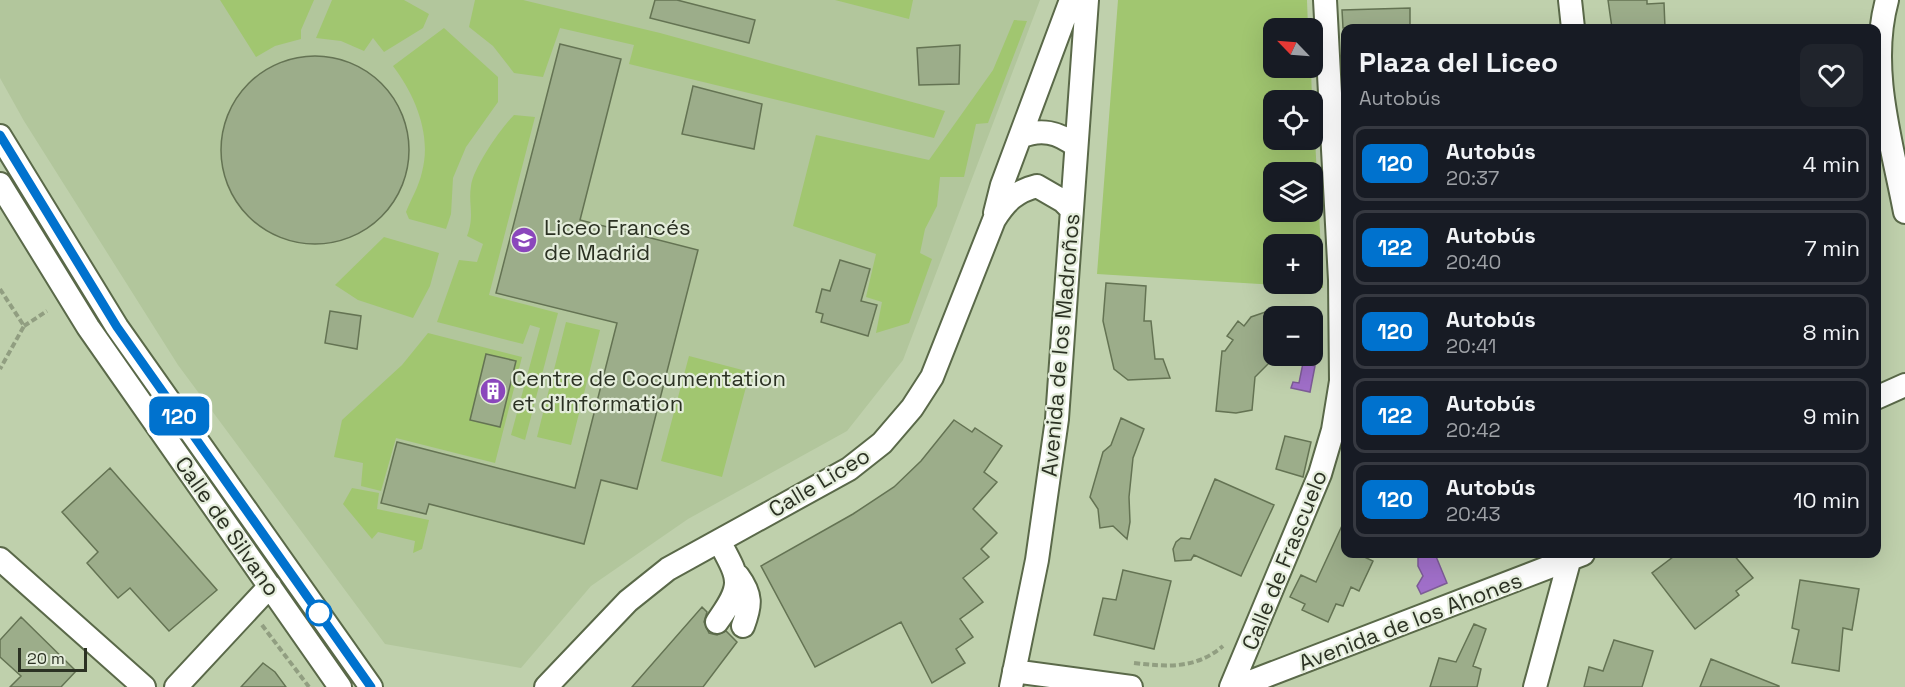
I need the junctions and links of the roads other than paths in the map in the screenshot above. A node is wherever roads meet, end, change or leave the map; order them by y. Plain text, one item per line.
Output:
1 (1071, 0) edge
2 (1088, 0) edge
3 (1325, 0) edge
4 (1570, 0) edge
5 (1887, 0) edge
6 (1573, 24) edge
7 (0, 136) edge
8 (1020, 137) junction
9 (1076, 146) junction
10 (0, 184) edge
11 (1072, 210) junction
12 (1905, 212) edge
13 (994, 220) junction
14 (1905, 385) edge
15 (1881, 396) edge
16 (719, 541) junction
17 (1569, 558) edge
18 (1573, 558) edge
19 (0, 560) edge
20 (737, 575) junction
21 (270, 586) junction
22 (717, 622) dead end
23 (743, 626) dead end
24 (584, 645) junction
25 (1012, 679) edge
26 (144, 687) edge
27 (176, 687) edge
28 (340, 687) edge
29 (370, 687) edge
30 (546, 687) edge
31 (561, 687) edge
32 (1131, 687) edge
33 (1231, 687) edge
34 (1237, 687) edge
35 (1535, 687) edge

1 - 8 street, Calle Liceo
2 - 9 street, Avenida de los Madroños
3 - 33 street, Calle de Frascuelo
4 - 6 street
5 - 12 street
7 - 29 street, Calle de Silvano
8 - 9 street
8 - 13 street, Calle Liceo
9 - 11 street, Avenida de los Madroños
10 - 21 street, Calle de Silvano
11 - 13 street, Calle Liceo
11 - 25 street, Avenida de los Madroños
13 - 16 street, Calle Liceo
14 - 15 street
16 - 20 street
16 - 24 street, Calle Liceo
17 - 34 street, Avenida de los Ahones
18 - 35 street
19 - 26 street
20 - 22 street
20 - 23 street
21 - 27 street
21 - 28 street, Calle de Silvano
24 - 30 street, Calle Liceo
24 - 31 street, Calle Liceo
25 - 32 street

